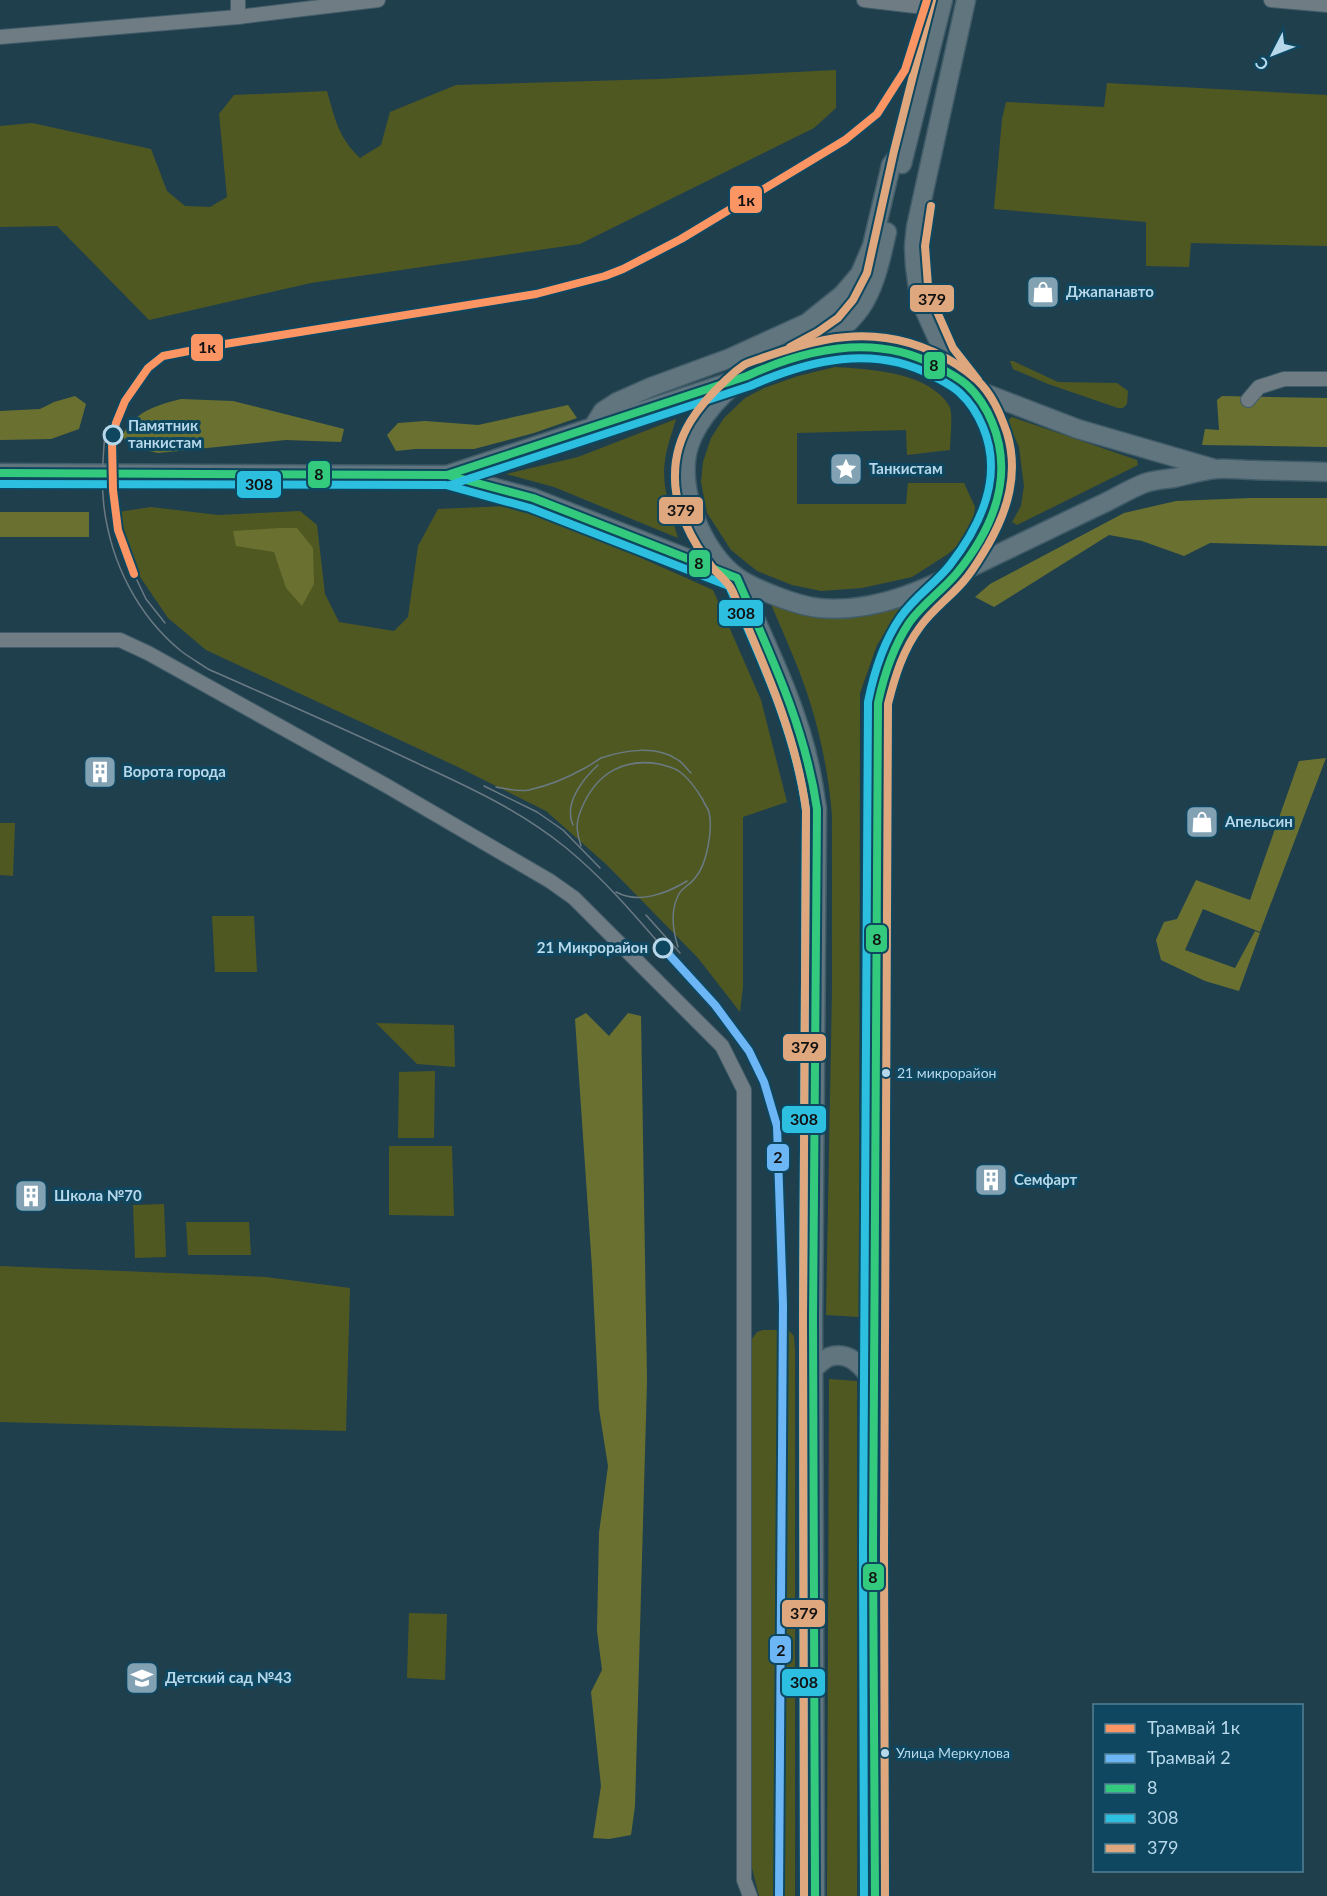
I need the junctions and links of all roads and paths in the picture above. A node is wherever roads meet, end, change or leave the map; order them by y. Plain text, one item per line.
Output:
1 (238, 0) edge
2 (378, 0) edge
3 (864, 0) edge
4 (966, 0) edge
5 (1271, 0) edge
6 (942, 5) edge
7 (1327, 5) edge
8 (238, 17) junction
9 (0, 37) edge
10 (904, 154) junction
11 (790, 358) junction
12 (747, 376) junction
13 (1327, 380) edge
14 (971, 388) junction
15 (1248, 400) dead end
16 (593, 427) junction
17 (1216, 469) junction
18 (1327, 472) edge
19 (0, 473) edge
20 (447, 475) junction
21 (955, 575) junction
22 (737, 578) junction
23 (0, 640) edge
24 (813, 1369) junction
25 (873, 1380) junction
26 (750, 1896) edge
27 (815, 1896) edge
28 (875, 1896) edge

1 - 8 street
2 - 8 street
3 - 6 street
4 - 14 main road
5 - 7 street
6 - 10 main road
8 - 9 street
10 - 11 main road
10 - 16 main road
11 - 12 main road
11 - 14 main road
12 - 16 main road
12 - 22 main road
13 - 15 street
14 - 17 main road
14 - 21 main road
16 - 20 main road
17 - 18 main road
17 - 21 main road
19 - 20 main road
20 - 22 main road
21 - 22 main road
21 - 25 main road
22 - 24 main road
23 - 26 street
24 - 25 main road
24 - 27 main road
25 - 28 main road

